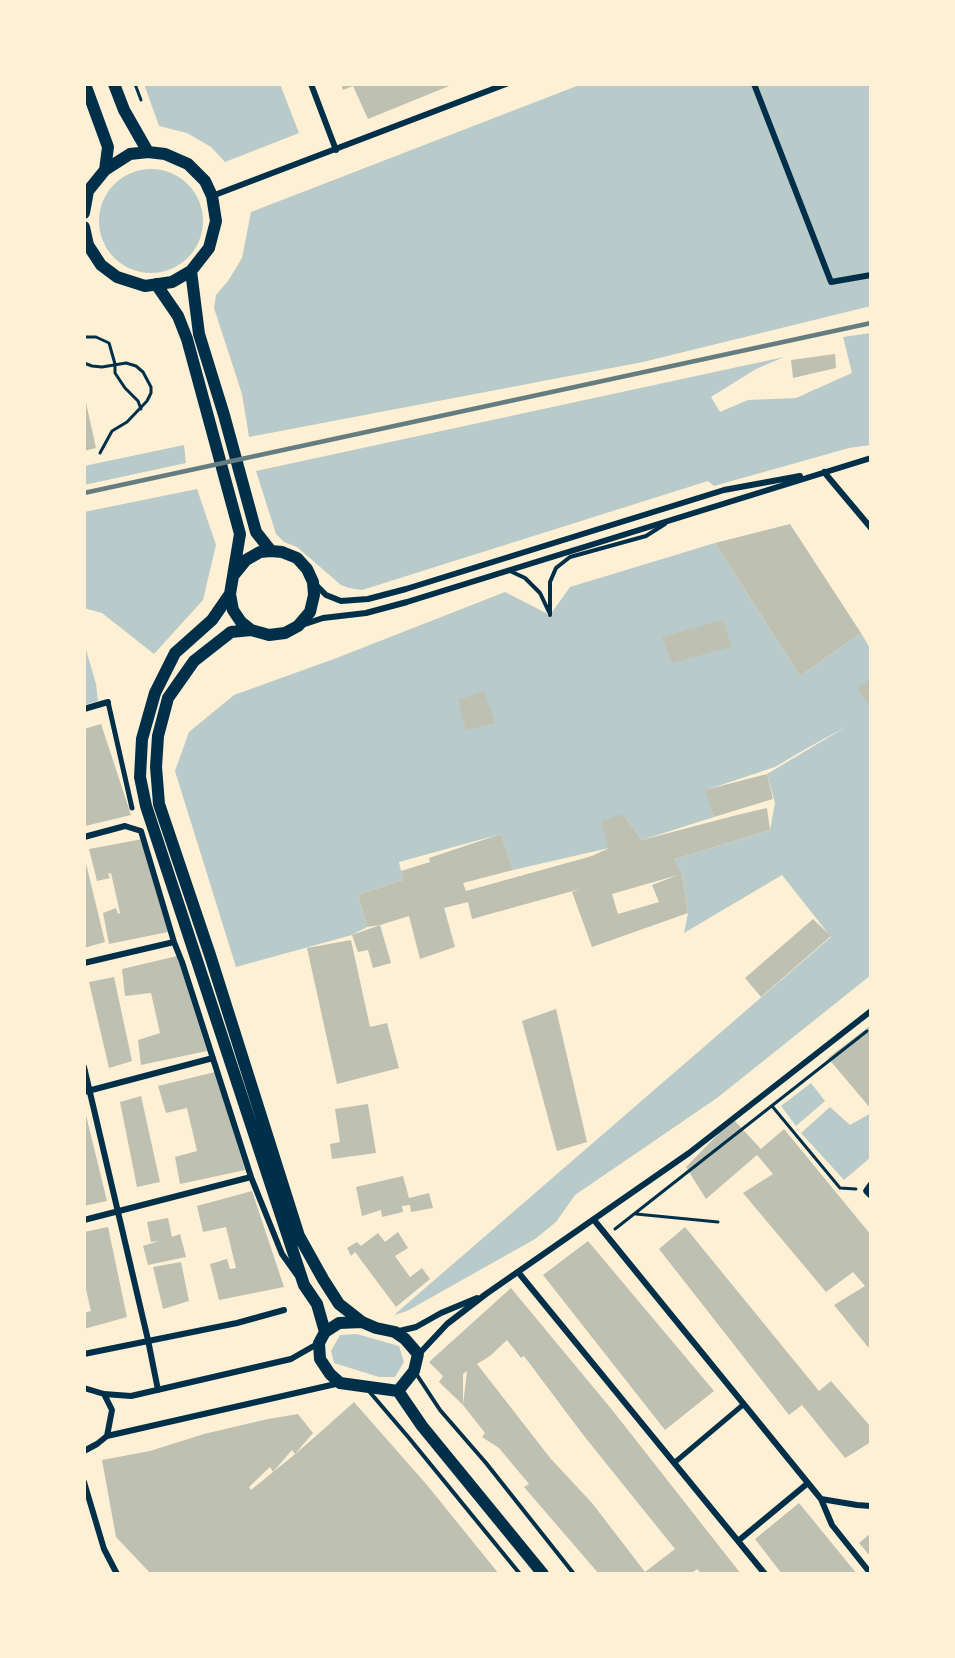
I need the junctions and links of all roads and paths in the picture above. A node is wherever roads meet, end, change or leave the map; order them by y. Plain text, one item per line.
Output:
1 (85, 84) edge
2 (114, 84) edge
3 (135, 84) edge
4 (310, 84) edge
5 (506, 84) edge
6 (754, 84) edge
7 (496, 86) edge
8 (141, 100) dead end
9 (336, 150) junction
10 (148, 152) junction
11 (105, 170) junction
12 (212, 196) junction
13 (84, 213) edge
14 (84, 227) edge
15 (86, 246) edge
16 (191, 271) junction
17 (871, 275) edge
18 (156, 284) junction
19 (84, 337) edge
20 (84, 363) edge
21 (115, 364) junction
22 (141, 408) junction
23 (100, 453) dead end
24 (871, 458) edge
25 (824, 472) junction
26 (670, 521) junction
27 (871, 528) edge
28 (271, 550) junction
29 (510, 570) junction
30 (233, 576) junction
31 (313, 582) junction
32 (230, 594) junction
33 (298, 626) junction
34 (251, 630) junction
35 (108, 702) joint
36 (84, 709) edge
37 (132, 808) dead end
38 (84, 837) edge
39 (174, 942) junction
40 (84, 963) edge
41 (871, 1011) edge
42 (871, 1028) edge
43 (213, 1058) junction
44 (84, 1067) edge
45 (87, 1091) edge
46 (772, 1106) junction
47 (251, 1178) junction
48 (871, 1184) edge
49 (840, 1188) dead end
50 (869, 1193) edge
51 (117, 1212) junction
52 (635, 1214) junction
53 (84, 1220) edge
54 (594, 1220) junction
55 (718, 1222) dead end
56 (607, 1236) junction
57 (518, 1272) junction
58 (304, 1285) junction
59 (486, 1294) junction
60 (284, 1310) dead end
61 (362, 1322) junction
62 (395, 1332) junction
63 (322, 1337) junction
64 (148, 1340) junction
65 (84, 1354) edge
66 (418, 1354) junction
67 (414, 1371) junction
68 (340, 1383) junction
69 (366, 1387) junction
70 (84, 1388) edge
71 (158, 1390) junction
72 (398, 1391) junction
73 (104, 1394) junction
74 (744, 1404) junction
75 (107, 1436) junction
76 (84, 1451) edge
77 (674, 1462) junction
78 (84, 1482) edge
79 (808, 1483) junction
80 (821, 1499) junction
81 (871, 1506) edge
82 (738, 1541) junction
83 (117, 1574) edge
84 (520, 1574) edge
85 (543, 1574) edge
86 (574, 1574) edge
87 (765, 1574) edge
88 (871, 1574) edge

1 - 11 main road
2 - 10 main road
3 - 8 path
4 - 9 street
5 - 7 street
6 - 17 street
7 - 9 street
9 - 12 street
10 - 11 main road
10 - 12 main road
11 - 13 main road
12 - 16 main road
14 - 15 main road
15 - 18 main road
16 - 18 main road
16 - 28 main road
18 - 30 main road
19 - 21 path
20 - 21 path
21 - 22 path
21 - 22 path
22 - 23 path
24 - 25 street
25 - 26 street
25 - 27 street
25 - 31 street
26 - 29 street
26 - 29 lane
28 - 30 main road
28 - 31 main road
29 - 33 street
30 - 32 main road
31 - 33 main road
32 - 34 main road
32 - 58 main road
33 - 34 main road
34 - 61 main road
35 - 36 street
35 - 37 street
38 - 39 street
39 - 40 street
39 - 43 street
41 - 54 street
42 - 46 path
43 - 45 street
43 - 47 street
44 - 45 street
45 - 51 street
46 - 49 path
46 - 52 path
47 - 51 street
47 - 58 street
48 - 50 street
51 - 53 street
51 - 64 street
52 - 55 path
52 - 56 path
54 - 56 street
54 - 57 street
56 - 74 street
57 - 59 street
57 - 77 street
58 - 63 main road
59 - 62 street
59 - 66 street
60 - 64 street
61 - 62 main road
61 - 63 main road
62 - 66 main road
63 - 68 main road
63 - 71 street
64 - 65 street
64 - 71 street
66 - 67 main road
67 - 72 main road
67 - 86 lane
68 - 69 main road
68 - 75 street
69 - 72 main road
69 - 84 lane
70 - 73 street
71 - 73 street
72 - 85 main road
73 - 75 street
74 - 77 street
74 - 79 street
75 - 76 street
77 - 82 street
78 - 83 street
79 - 80 street
79 - 82 street
80 - 81 street
80 - 88 street
82 - 87 street

